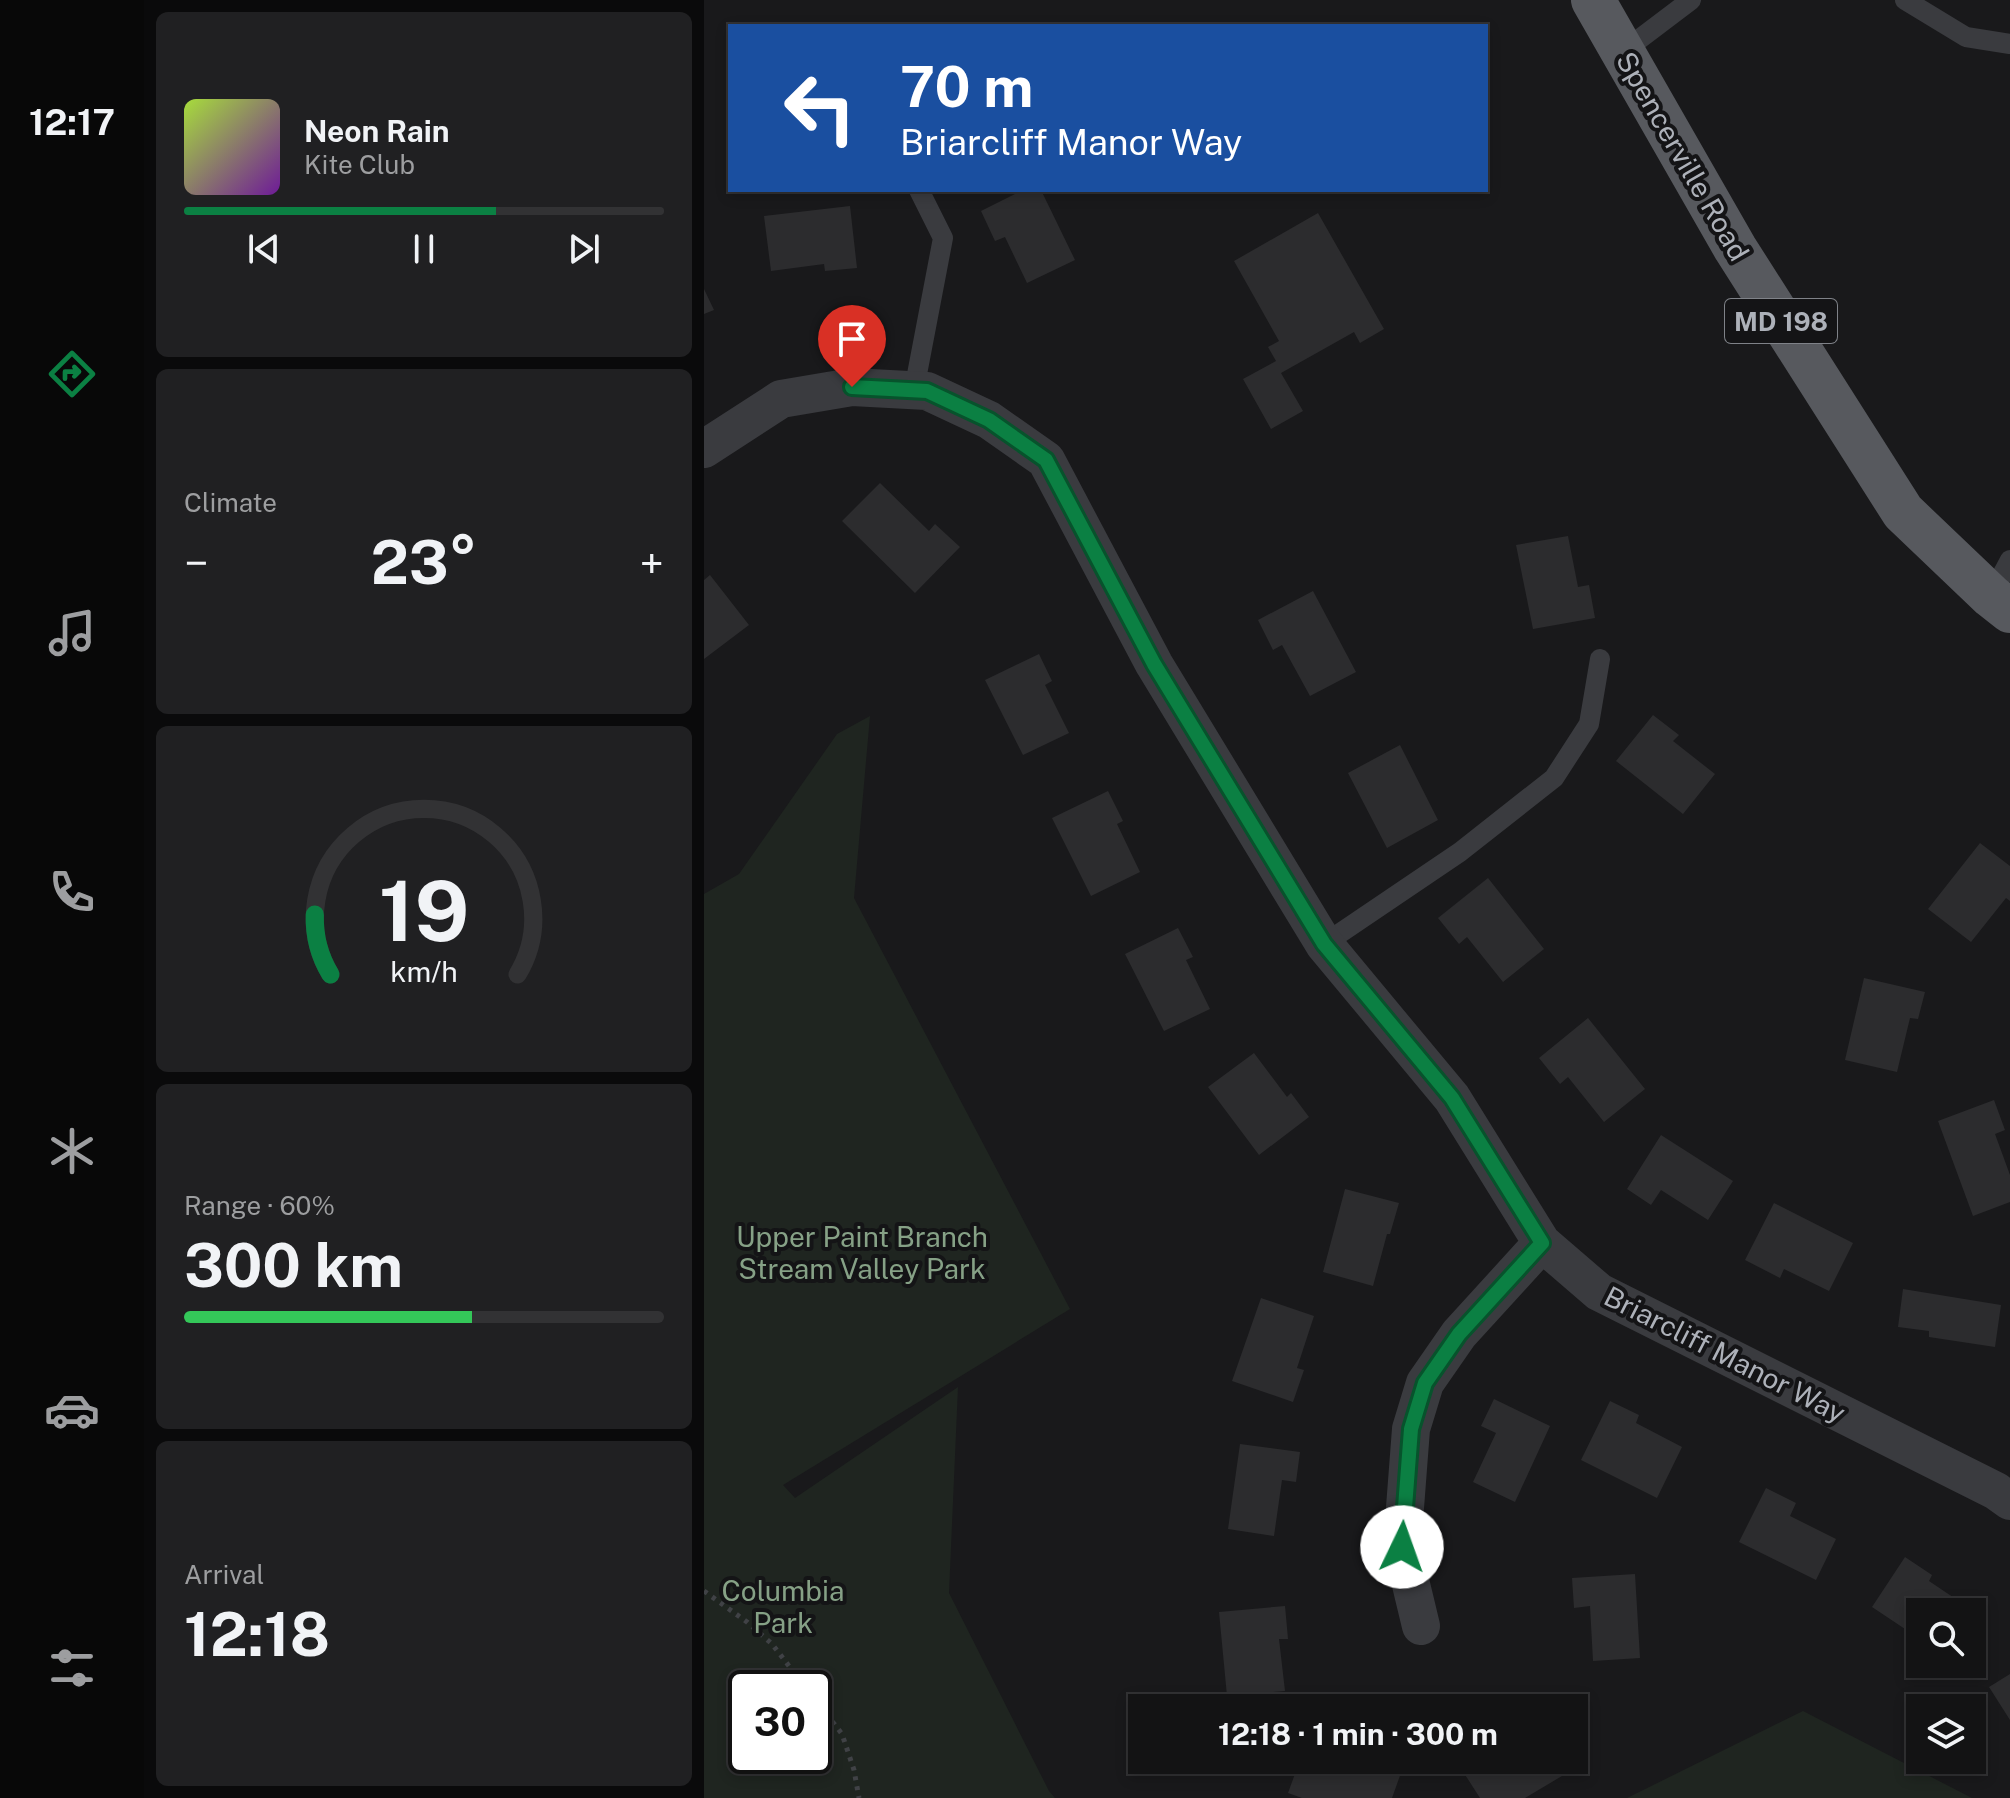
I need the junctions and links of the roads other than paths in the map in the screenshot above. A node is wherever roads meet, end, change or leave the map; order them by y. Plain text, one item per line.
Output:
1 (1593, 0) edge
2 (1691, 0) edge
3 (1905, 0) edge
4 (2010, 44) edge
5 (1621, 53) junction
6 (920, 192) edge
7 (914, 390) junction
8 (704, 449) edge
9 (2004, 589) edge
10 (1600, 659) dead end
11 (1324, 944) junction
12 (1542, 1243) junction
13 (2005, 1485) edge
14 (1421, 1626) dead end

1 - 5 main road, Spencerville Road / MD 198
2 - 5 lane
3 - 4 lane
5 - 9 main road, Spencerville Road / MD 198
6 - 7 lane
7 - 8 street, Briarcliff Manor Way
7 - 11 street, Briarcliff Manor Way
10 - 11 lane
11 - 12 street, Briarcliff Manor Way
12 - 13 street, Briarcliff Manor Way
12 - 14 street

